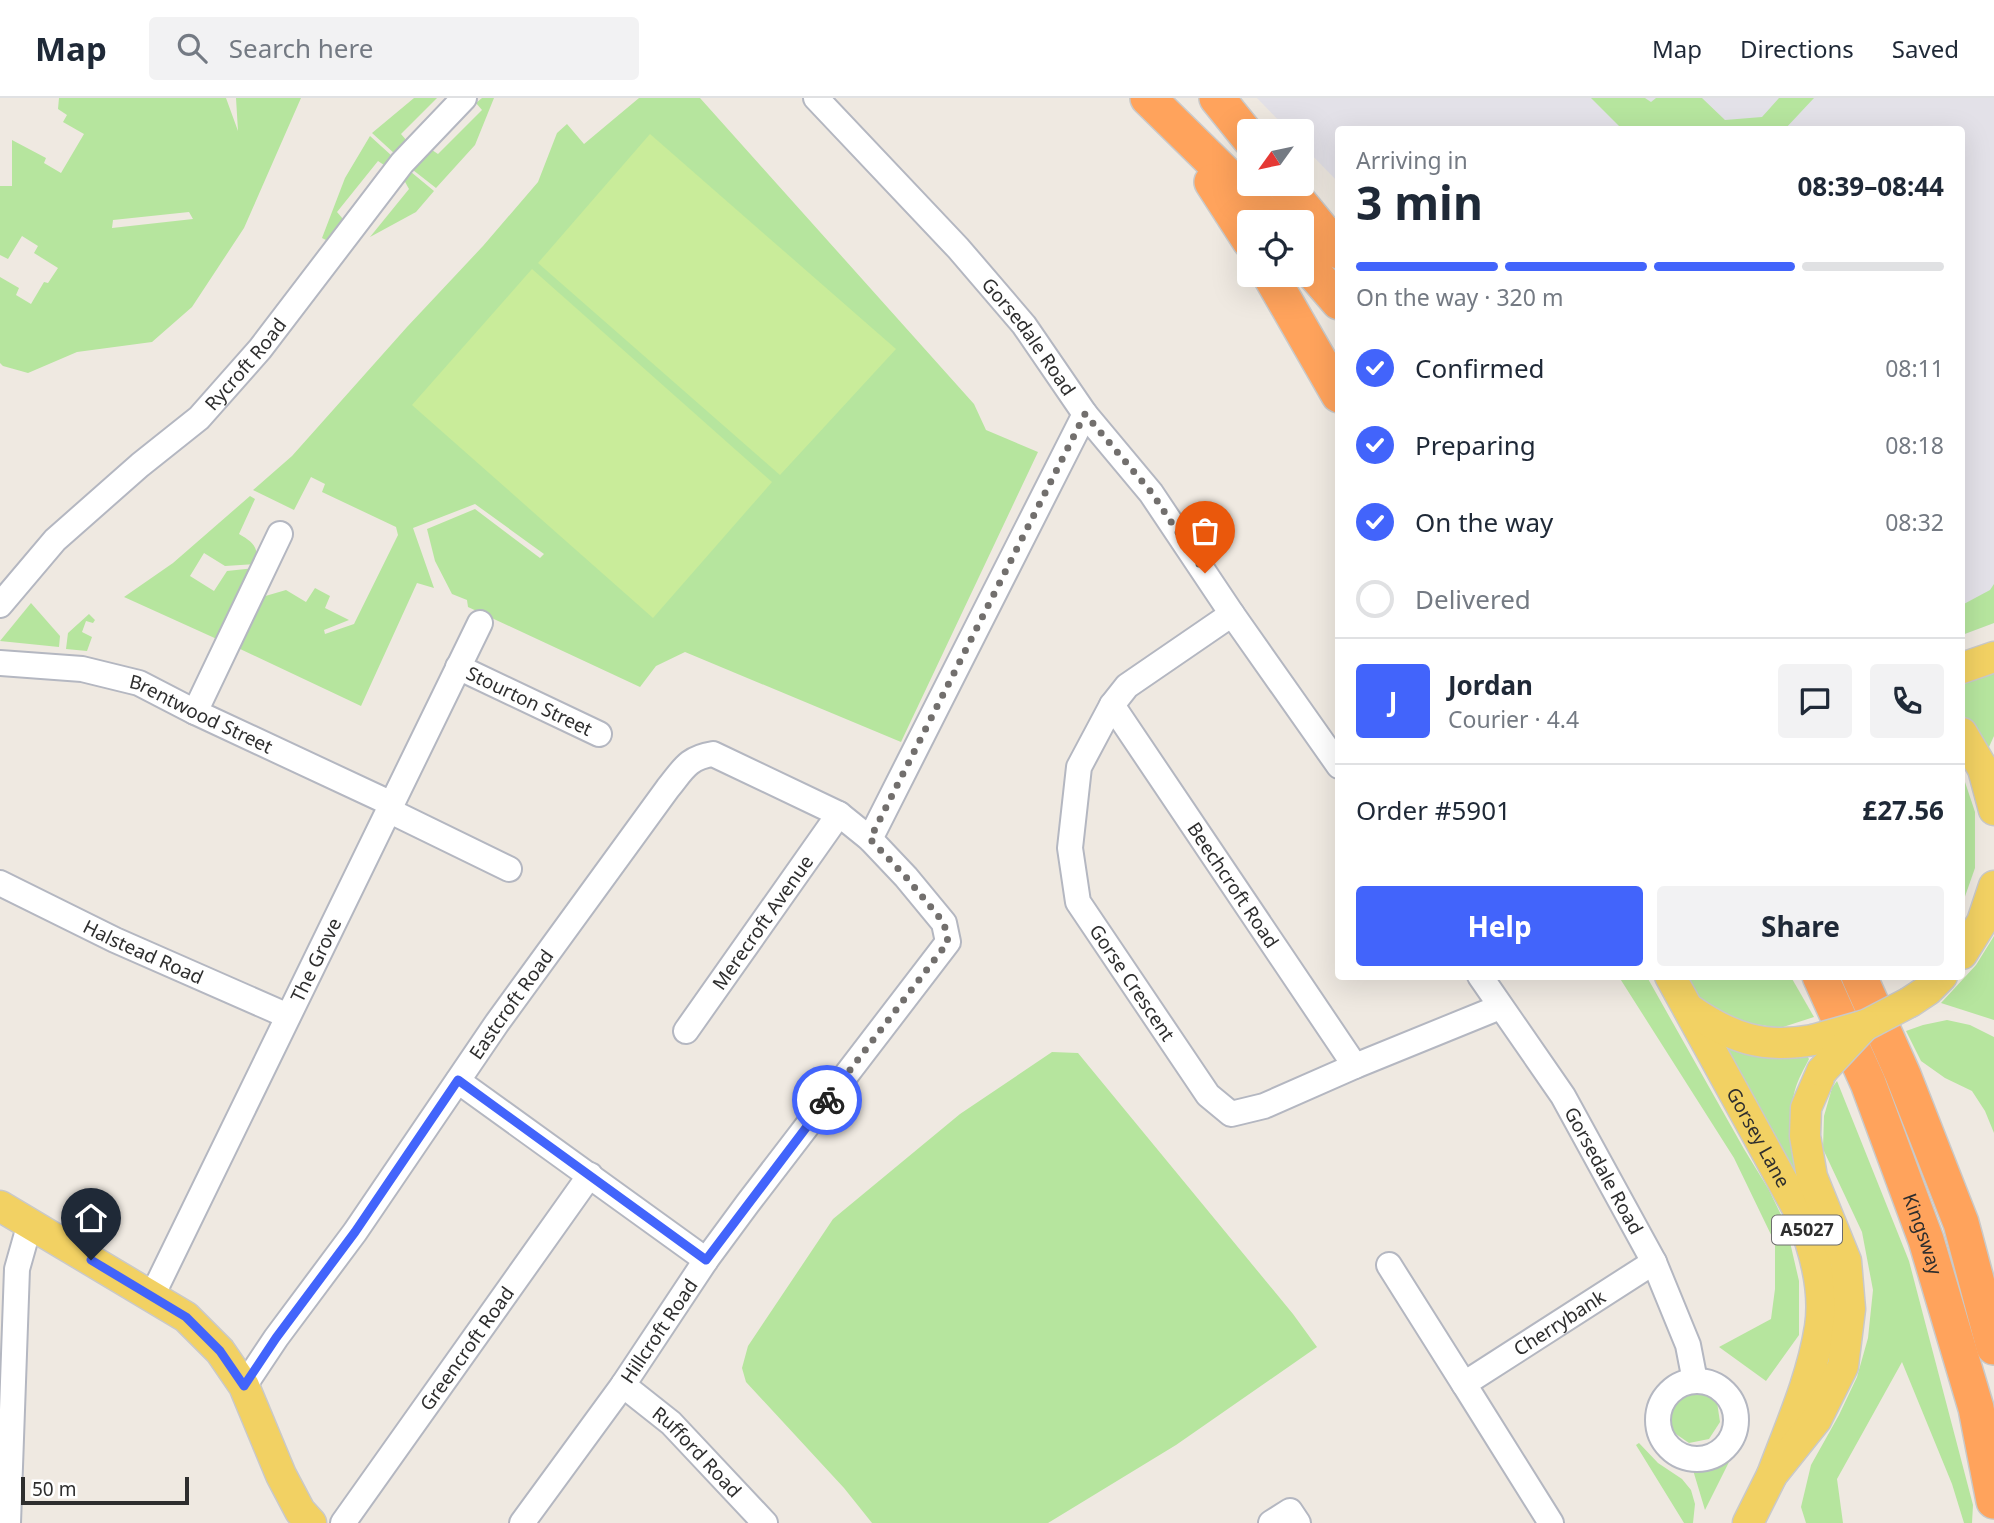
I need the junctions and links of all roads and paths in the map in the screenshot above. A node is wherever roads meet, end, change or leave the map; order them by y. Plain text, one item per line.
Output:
1 (464, 98) edge
2 (816, 98) edge
3 (1148, 98) edge
4 (1218, 98) edge
5 (1240, 119) edge
6 (1237, 122) edge
7 (1174, 123) junction
8 (1314, 191) edge
9 (1294, 196) edge
10 (1260, 210) edge
11 (1335, 211) edge
12 (1237, 221) edge
13 (1335, 246) edge
14 (1314, 273) edge
15 (1277, 287) edge
16 (1335, 297) edge
17 (1335, 388) edge
18 (1085, 414) junction
19 (280, 534) dead end
20 (0, 605) edge
21 (1232, 614) junction
22 (480, 623) dead end
23 (1994, 657) edge
24 (0, 663) edge
25 (458, 667) junction
26 (1965, 667) edge
27 (1112, 705) junction
28 (195, 712) junction
29 (598, 734) dead end
30 (1965, 738) edge
31 (1335, 760) edge
32 (1993, 801) edge
33 (390, 807) junction
34 (839, 814) junction
35 (870, 839) junction
36 (509, 869) dead end
37 (0, 883) edge
38 (1994, 886) edge
39 (1965, 949) edge
40 (1483, 980) edge
41 (1672, 980) edge
42 (1822, 980) edge
43 (1861, 980) edge
44 (1938, 980) edge
45 (1686, 1006) junction
46 (1500, 1007) junction
47 (288, 1016) junction
48 (1866, 1025) junction
49 (686, 1031) dead end
50 (1355, 1066) junction
51 (458, 1080) junction
52 (590, 1175) junction
53 (0, 1206) edge
54 (30, 1223) junction
55 (706, 1260) junction
56 (1654, 1262) junction
57 (1389, 1265) dead end
58 (152, 1296) junction
59 (1994, 1347) edge
60 (1695, 1381) dead end
61 (1464, 1384) junction
62 (623, 1385) junction
63 (244, 1386) junction
64 (1772, 1475) junction
65 (1994, 1501) edge
66 (531, 1520) edge
67 (8, 1523) edge
68 (311, 1523) edge
69 (344, 1523) edge
70 (765, 1523) edge
71 (1271, 1523) edge
72 (1298, 1523) edge
73 (1550, 1523) edge
74 (1748, 1523) edge

1 - 20 street, Rycroft Road
2 - 18 street, Gorsedale Road
3 - 7 highway
4 - 5 highway
4 - 6 highway
7 - 10 highway
7 - 12 highway
8 - 11 highway
9 - 13 highway
14 - 16 highway
15 - 17 highway
18 - 21 street, Gorsedale Road
18 - 35 street
19 - 28 street
21 - 27 street, Gorse Crescent
21 - 31 street, Gorsedale Road
22 - 25 street, The Grove
23 - 26 main road
24 - 28 street, Brentwood Street
25 - 29 street, Stourton Street
25 - 33 street, The Grove
27 - 50 street, Beechcroft Road
27 - 50 street, Gorse Crescent
28 - 33 street, Brentwood Street
30 - 32 main road
33 - 36 street, Brentwood Street
33 - 47 street, The Grove
34 - 35 street, Hillcroft Road
34 - 49 street, Merecroft Avenue
34 - 51 street, Eastcroft Road
35 - 55 street, Hillcroft Road
37 - 47 street, Halstead Road
38 - 39 main road
40 - 46 street, Gorsedale Road
41 - 45 main road, Gorsey Lane
42 - 65 highway, Kingsway
43 - 59 highway, Kingsway
44 - 48 main road, bridge
45 - 48 main road, bridge
45 - 64 main road, Gorsey Lane / A5027
46 - 50 street, Gorse Crescent
46 - 56 street, Gorsedale Road
47 - 58 street, The Grove
48 - 64 main road, Gorsey Lane / A5027, bridge
51 - 52 street
51 - 63 street, Eastcroft Road
52 - 55 street
52 - 69 street, Greencroft Road
53 - 54 main road
54 - 58 main road
54 - 67 street
55 - 62 street, Hillcroft Road
56 - 60 street, Gorsedale Road
56 - 61 street, Cherrybank
57 - 61 street
58 - 63 main road
61 - 73 street
62 - 66 street, Hillcroft Road
62 - 70 street, Rufford Road
63 - 68 main road
64 - 74 main road, Gorsey Lane / A5027
71 - 72 street

